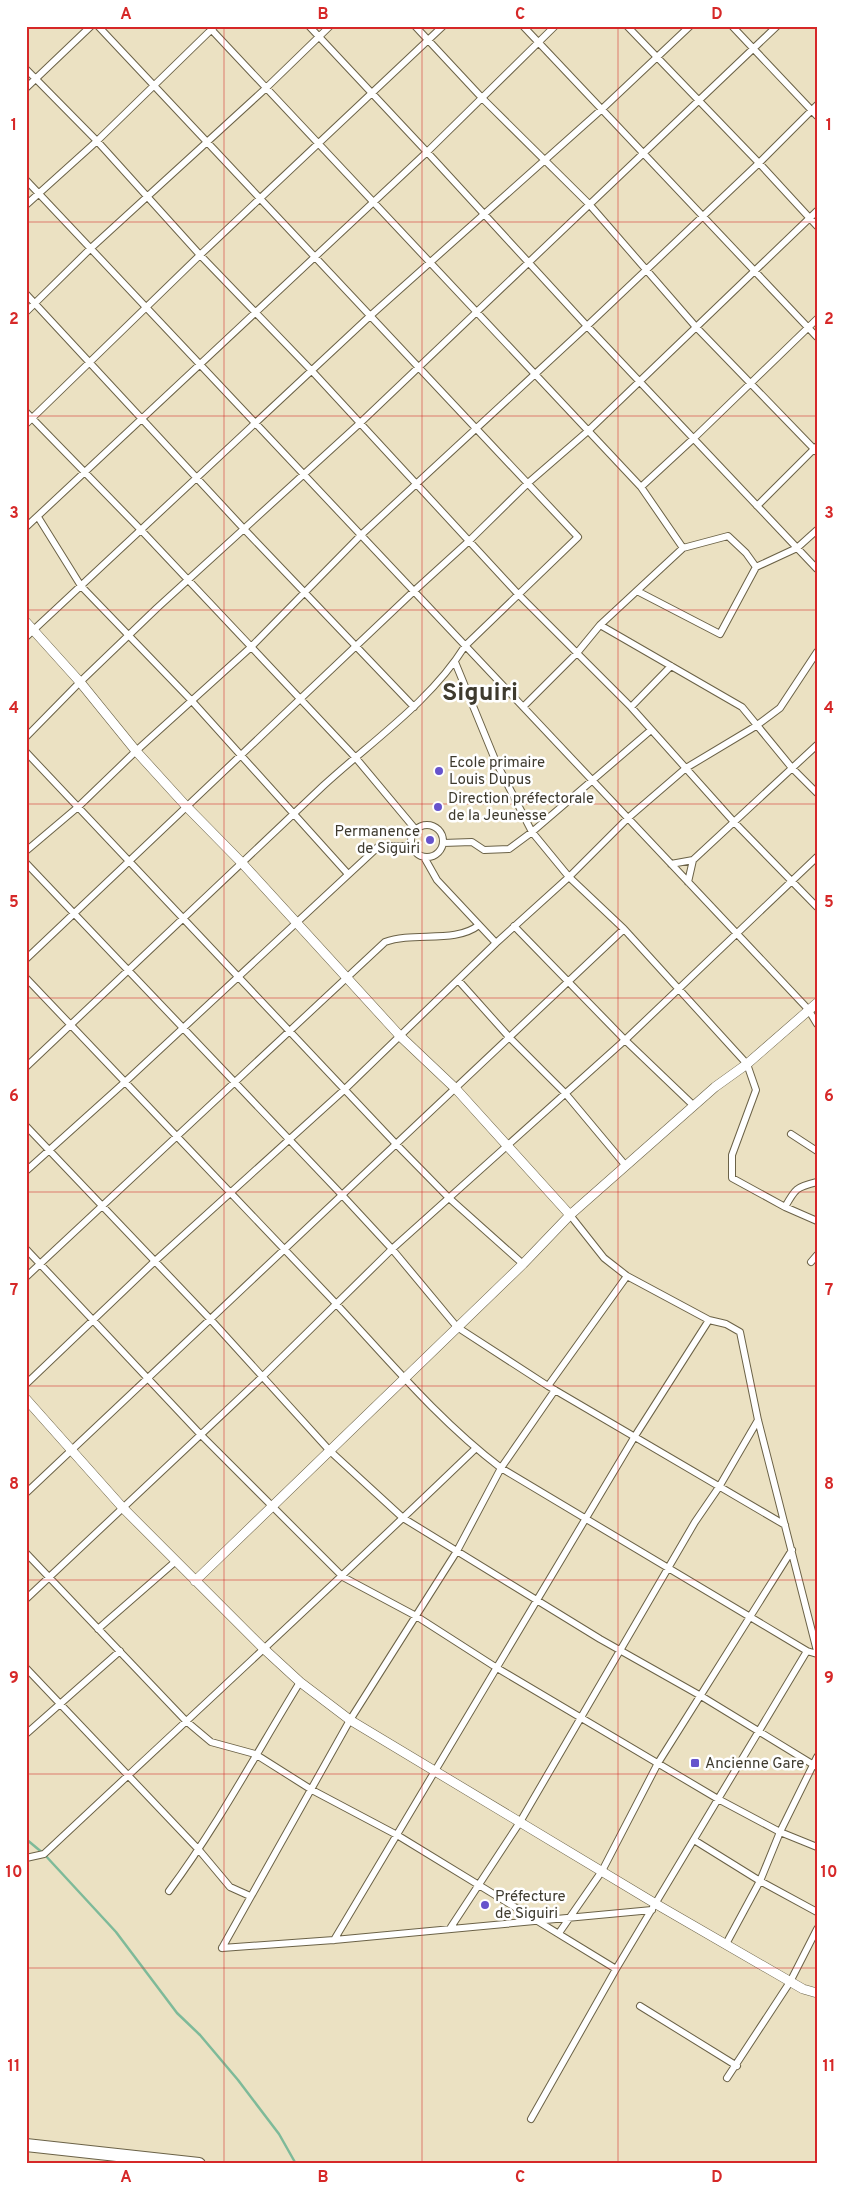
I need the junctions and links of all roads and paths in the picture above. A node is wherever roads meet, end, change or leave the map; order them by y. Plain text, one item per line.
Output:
1 (91, 26) edge
2 (98, 26) edge
3 (308, 26) edge
4 (330, 26) edge
5 (415, 26) edge
6 (443, 26) edge
7 (523, 26) edge
8 (555, 26) edge
9 (627, 26) edge
10 (690, 26) edge
11 (732, 26) edge
12 (777, 26) edge
13 (211, 28) edge
14 (319, 37) junction
15 (428, 41) junction
16 (538, 42) junction
17 (754, 48) junction
18 (657, 58) junction
19 (26, 69) edge
20 (36, 80) junction
21 (154, 86) junction
22 (26, 88) edge
23 (265, 89) junction
24 (373, 94) junction
25 (483, 99) junction
26 (697, 101) junction
27 (817, 105) edge
28 (602, 109) junction
29 (812, 110) junction
30 (817, 116) edge
31 (97, 141) junction
32 (206, 142) junction
33 (318, 144) junction
34 (427, 152) junction
35 (643, 152) junction
36 (544, 161) junction
37 (759, 163) junction
38 (26, 180) edge
39 (39, 193) junction
40 (147, 196) junction
41 (260, 199) junction
42 (373, 202) junction
43 (589, 204) junction
44 (26, 205) edge
45 (817, 211) edge
46 (485, 214) junction
47 (702, 216) junction
48 (810, 218) junction
49 (817, 226) edge
50 (91, 248) junction
51 (200, 254) junction
52 (315, 257) junction
53 (528, 261) junction
54 (430, 262) junction
55 (646, 270) junction
56 (754, 270) junction
57 (26, 294) edge
58 (35, 304) junction
59 (146, 307) junction
60 (26, 312) edge
61 (257, 312) junction
62 (476, 312) junction
63 (370, 316) junction
64 (817, 319) edge
65 (587, 326) junction
66 (696, 327) junction
67 (808, 327) junction
68 (817, 337) edge
69 (90, 362) junction
70 (201, 365) junction
71 (418, 367) junction
72 (312, 371) junction
73 (534, 374) junction
74 (639, 382) junction
75 (750, 382) junction
76 (26, 412) edge
77 (32, 419) junction
78 (142, 420) junction
79 (255, 423) junction
80 (26, 424) edge
81 (359, 424) junction
82 (475, 428) junction
83 (588, 431) junction
84 (693, 439) junction
85 (816, 449) edge
86 (85, 472) junction
87 (304, 475) junction
88 (197, 478) junction
89 (528, 483) junction
90 (417, 484) junction
91 (641, 487) junction
92 (757, 506) junction
93 (38, 517) junction
94 (26, 527) edge
95 (141, 530) junction
96 (244, 530) junction
97 (817, 530) edge
98 (361, 535) junction
99 (469, 541) junction
100 (683, 548) junction
101 (797, 548) junction
102 (756, 568) junction
103 (817, 569) edge
104 (187, 581) junction
105 (81, 586) junction
106 (414, 591) junction
107 (637, 591) junction
108 (304, 593) junction
109 (518, 594) junction
110 (26, 622) edge
111 (600, 625) junction
112 (34, 630) junction
113 (129, 634) junction
114 (26, 637) edge
115 (465, 646) junction
116 (355, 647) junction
117 (250, 648) junction
118 (817, 652) edge
119 (577, 653) junction
120 (455, 662) junction
121 (671, 666) junction
122 (80, 682) junction
123 (192, 700) junction
124 (300, 700) junction
125 (414, 707) junction
126 (523, 707) junction
127 (630, 707) junction
128 (756, 726) junction
129 (652, 730) junction
130 (26, 737) edge
131 (817, 745) edge
132 (136, 751) junction
133 (26, 752) edge
134 (242, 754) junction
135 (355, 757) junction
136 (686, 768) junction
137 (792, 768) junction
138 (592, 781) junction
139 (817, 793) edge
140 (186, 806) junction
141 (78, 807) junction
142 (295, 813) junction
143 (628, 818) junction
144 (734, 822) junction
145 (416, 830) junction
146 (532, 832) junction
147 (443, 843) junction
148 (412, 846) junction
149 (26, 852) edge
150 (424, 857) junction
151 (817, 857) edge
152 (693, 860) junction
153 (128, 861) junction
154 (26, 863) edge
155 (242, 863) junction
156 (671, 864) junction
157 (348, 874) junction
158 (569, 877) junction
159 (792, 881) junction
160 (688, 882) junction
161 (817, 907) edge
162 (73, 914) junction
163 (183, 919) junction
164 (295, 922) junction
165 (479, 925) junction
166 (514, 926) junction
167 (624, 929) junction
168 (737, 934) junction
169 (496, 943) junction
170 (26, 959) edge
171 (128, 971) junction
172 (239, 975) junction
173 (26, 978) edge
174 (347, 978) junction
175 (458, 980) junction
176 (567, 982) junction
177 (678, 990) junction
178 (817, 1003) edge
179 (808, 1009) junction
180 (817, 1024) edge
181 (71, 1025) junction
182 (183, 1028) junction
183 (290, 1032) junction
184 (400, 1036) junction
185 (509, 1037) junction
186 (625, 1040) junction
187 (747, 1064) junction
188 (26, 1067) edge
189 (125, 1082) junction
190 (236, 1083) junction
191 (456, 1088) junction
192 (344, 1090) junction
193 (565, 1093) junction
194 (694, 1106) junction
195 (26, 1126) edge
196 (791, 1134) dead end
197 (176, 1136) junction
198 (288, 1140) junction
199 (396, 1144) junction
200 (507, 1144) junction
201 (49, 1150) junction
202 (817, 1151) edge
203 (626, 1166) junction
204 (26, 1171) edge
205 (817, 1182) edge
206 (230, 1193) junction
207 (342, 1195) junction
208 (449, 1198) junction
209 (102, 1205) junction
210 (785, 1207) junction
211 (570, 1215) junction
212 (817, 1221) edge
213 (26, 1249) edge
214 (392, 1249) junction
215 (285, 1250) junction
216 (817, 1255) edge
217 (155, 1261) junction
218 (811, 1262) dead end
219 (40, 1264) junction
220 (523, 1264) junction
221 (627, 1276) junction
222 (26, 1277) edge
223 (337, 1304) junction
224 (211, 1320) junction
225 (708, 1320) junction
226 (93, 1321) junction
227 (458, 1327) junction
228 (262, 1377) junction
229 (147, 1378) junction
230 (405, 1378) junction
231 (26, 1384) edge
232 (548, 1386) junction
233 (555, 1390) junction
234 (26, 1399) edge
235 (758, 1420) junction
236 (201, 1434) junction
237 (635, 1436) junction
238 (475, 1448) junction
239 (71, 1449) junction
240 (330, 1451) junction
241 (501, 1468) junction
242 (719, 1487) junction
243 (26, 1493) edge
244 (272, 1507) junction
245 (123, 1508) junction
246 (404, 1518) junction
247 (586, 1518) junction
248 (785, 1525) junction
249 (792, 1550) junction
250 (457, 1551) junction
251 (26, 1553) edge
252 (176, 1562) junction
253 (668, 1567) junction
254 (343, 1577) junction
255 (49, 1578) junction
256 (195, 1581) junction
257 (26, 1599) edge
258 (537, 1601) junction
259 (416, 1616) junction
260 (750, 1616) junction
261 (98, 1629) junction
262 (264, 1648) junction
263 (120, 1651) junction
264 (619, 1651) junction
265 (807, 1651) junction
266 (817, 1652) edge
267 (26, 1668) edge
268 (497, 1668) junction
269 (300, 1682) junction
270 (700, 1696) junction
271 (61, 1705) junction
272 (581, 1716) junction
273 (350, 1720) junction
274 (186, 1721) junction
275 (760, 1732) junction
276 (26, 1734) edge
277 (255, 1754) junction
278 (817, 1757) edge
279 (658, 1762) junction
280 (815, 1766) edge
281 (434, 1771) junction
282 (127, 1776) junction
283 (312, 1790) junction
284 (718, 1799) junction
285 (520, 1822) junction
286 (780, 1832) junction
287 (397, 1835) junction
288 (694, 1840) junction
289 (817, 1847) edge
290 (199, 1850) junction
291 (26, 1858) edge
292 (602, 1871) junction
293 (760, 1881) junction
294 (478, 1885) junction
295 (169, 1891) dead end
296 (250, 1896) junction
297 (654, 1907) junction
298 (817, 1912) edge
299 (572, 1916) junction
300 (537, 1919) junction
301 (450, 1927) junction
302 (817, 1929) edge
303 (559, 1933) junction
304 (334, 1940) junction
305 (726, 1944) junction
306 (616, 1969) junction
307 (790, 1982) junction
308 (817, 1993) edge
309 (640, 2006) dead end
310 (736, 2066) junction
311 (727, 2078) dead end
312 (531, 2120) dead end
313 (26, 2145) edge
314 (199, 2164) edge

1 - 20 street
2 - 21 street
3 - 14 street
4 - 14 street
5 - 15 street
6 - 15 street
7 - 16 street
8 - 16 street
9 - 18 street
10 - 18 street
11 - 17 street
12 - 17 street
13 - 21 street
13 - 23 street
14 - 23 street
14 - 24 street
15 - 24 street
15 - 25 street
16 - 25 street
16 - 28 street
17 - 26 street
17 - 29 street
18 - 26 street
18 - 28 street
19 - 20 street
20 - 22 street
20 - 31 street
21 - 31 street
21 - 32 street
23 - 32 street
23 - 33 street
24 - 33 street
24 - 34 street
25 - 34 street
25 - 36 street
26 - 35 street
26 - 37 street
27 - 29 street
28 - 35 street
28 - 36 street
29 - 30 street
29 - 37 street
31 - 39 street
31 - 40 street
32 - 40 street
32 - 41 street
33 - 41 street
33 - 42 street
34 - 42 street
34 - 46 street
35 - 43 street
35 - 47 street
36 - 43 street
36 - 46 street
37 - 47 street
37 - 48 street
38 - 39 street
39 - 44 street
39 - 50 street
40 - 50 street
40 - 51 street
41 - 51 street
41 - 52 street
42 - 52 street
42 - 54 street
43 - 53 street
43 - 55 street
45 - 48 street
46 - 53 street
46 - 54 street
47 - 55 street
47 - 56 street
48 - 49 street
48 - 56 street
50 - 58 street
50 - 59 street
51 - 59 street
51 - 61 street
52 - 61 street
52 - 63 street
53 - 62 street
53 - 65 street
54 - 62 street
54 - 63 street
55 - 65 street
55 - 66 street
56 - 66 street
56 - 67 street
57 - 58 street
58 - 60 street
58 - 69 street
59 - 69 street
59 - 70 street
61 - 70 street
61 - 72 street
62 - 71 street
62 - 73 street
63 - 71 street
63 - 72 street
64 - 67 street
65 - 73 street
65 - 74 street
66 - 74 street
66 - 75 street
67 - 68 street
67 - 75 street
69 - 77 street
69 - 78 street
70 - 78 street
70 - 79 street
71 - 81 street
71 - 82 street
72 - 79 street
72 - 81 street
73 - 82 street
73 - 83 street
74 - 83 street
74 - 84 street
75 - 84 street
75 - 85 street
76 - 77 street
77 - 80 street
77 - 86 street
78 - 86 street
78 - 88 street
79 - 87 street
79 - 88 street
81 - 87 street
81 - 90 street
82 - 89 street
82 - 90 street
83 - 89 street
83 - 91 street
84 - 91 street
84 - 92 street
85 - 92 street
86 - 93 street
86 - 95 street
87 - 96 street
87 - 98 street
88 - 95 street
88 - 96 street
89 - 99 street
89 - 109 street
90 - 98 street
90 - 99 street
91 - 100 street
92 - 101 street
93 - 94 street
93 - 105 street
95 - 104 street
95 - 105 street
96 - 104 street
96 - 108 street
97 - 101 street
98 - 106 street
98 - 108 street
99 - 106 street
99 - 109 street
100 - 102 street
100 - 107 street
101 - 102 street
101 - 103 street
102 - 107 street
104 - 113 street
104 - 117 street
105 - 112 street
105 - 113 street
106 - 115 street
106 - 116 street
107 - 111 street
108 - 116 street
108 - 117 street
109 - 115 street
109 - 119 street
110 - 112 street
111 - 119 street
111 - 121 street
112 - 114 street
112 - 122 street
113 - 122 street
113 - 123 street
115 - 120 street
115 - 126 street
116 - 124 street
116 - 125 street
117 - 123 street
117 - 124 street
118 - 128 street
119 - 126 street
119 - 127 street
120 - 125 street
120 - 146 street
121 - 127 street
121 - 128 street
122 - 130 street
122 - 132 street
123 - 132 street
123 - 134 street
124 - 134 street
124 - 135 street
125 - 135 street
126 - 138 street
127 - 129 street
128 - 136 street
128 - 137 street
129 - 136 street
129 - 138 street
131 - 137 street
132 - 140 street
132 - 141 street
133 - 141 street
134 - 140 street
134 - 142 street
135 - 142 street
135 - 145 street
136 - 143 street
136 - 144 street
137 - 139 street
137 - 144 street
138 - 143 street
138 - 146 street
140 - 153 street
140 - 155 street
141 - 149 street
141 - 153 street
142 - 155 street
142 - 157 street
143 - 156 street
143 - 158 street
144 - 152 street
144 - 159 street
145 - 147 street
145 - 148 street
146 - 147 street
146 - 158 street
147 - 150 street
148 - 150 street
148 - 157 street
150 - 165 street
151 - 159 street
152 - 156 street
152 - 160 street
153 - 162 street
153 - 163 street
154 - 162 street
155 - 163 street
155 - 164 street
156 - 160 street
157 - 164 street
158 - 166 street
158 - 167 street
159 - 161 street
159 - 168 street
160 - 168 street
162 - 170 street
162 - 171 street
163 - 171 street
163 - 172 street
164 - 172 street
164 - 174 street
165 - 169 street
165 - 174 street
166 - 169 street
166 - 176 street
167 - 176 street
167 - 177 street
168 - 177 street
168 - 179 street
169 - 175 street
171 - 181 street
171 - 182 street
172 - 182 street
172 - 183 street
173 - 181 street
174 - 183 street
174 - 184 street
175 - 184 street
175 - 185 street
176 - 185 street
176 - 186 street
177 - 186 street
177 - 187 street
178 - 179 street
179 - 180 street
179 - 187 street
181 - 188 street
181 - 189 street
182 - 189 street
182 - 190 street
183 - 190 street
183 - 192 street
184 - 191 street
184 - 192 street
185 - 191 street
185 - 193 street
186 - 193 street
186 - 194 street
187 - 194 street
187 - 210 street
189 - 197 street
189 - 201 street
190 - 197 street
190 - 198 street
191 - 199 street
191 - 200 street
192 - 198 street
192 - 199 street
193 - 200 street
193 - 203 street
194 - 203 street
195 - 201 street
196 - 202 street
197 - 206 street
197 - 209 street
198 - 206 street
198 - 207 street
199 - 207 street
199 - 208 street
200 - 208 street
200 - 211 street
201 - 204 street
201 - 209 street
203 - 211 street
205 - 210 street
206 - 215 street
206 - 217 street
207 - 214 street
207 - 215 street
208 - 214 street
208 - 220 street
209 - 217 street
209 - 219 street
210 - 212 street
211 - 220 street
211 - 221 street
213 - 219 street
214 - 223 street
214 - 227 street
215 - 223 street
215 - 224 street
216 - 218 street
217 - 224 street
217 - 226 street
219 - 222 street
219 - 226 street
220 - 227 street
221 - 225 street
221 - 232 street
223 - 228 street
223 - 230 street
224 - 228 street
224 - 229 street
225 - 235 street
225 - 237 street
226 - 229 street
226 - 231 street
227 - 230 street
227 - 232 street
228 - 236 street
228 - 240 street
229 - 236 street
229 - 239 street
230 - 238 street
230 - 240 street
232 - 233 street
233 - 237 street
233 - 241 street
234 - 239 street
235 - 242 street
235 - 248 street
236 - 244 street
236 - 245 street
237 - 242 street
237 - 247 street
238 - 241 street
238 - 246 street
239 - 243 street
239 - 245 street
240 - 244 street
240 - 246 street
241 - 247 street
241 - 250 street
242 - 248 street
242 - 253 street
244 - 254 street
244 - 256 street
245 - 252 street
245 - 255 street
246 - 250 street
246 - 254 street
247 - 253 street
247 - 258 street
248 - 249 street
249 - 260 street
249 - 266 street
250 - 258 street
250 - 259 street
251 - 255 street
252 - 256 street
252 - 261 street
253 - 260 street
253 - 264 street
254 - 259 street
254 - 262 street
255 - 257 street
255 - 261 street
256 - 262 street
258 - 264 street
258 - 268 street
259 - 268 street
259 - 273 street
260 - 265 street
260 - 270 street
261 - 263 street
262 - 269 street
262 - 274 street
263 - 271 street
263 - 274 street
264 - 270 street
264 - 272 street
265 - 266 street
265 - 275 street
267 - 271 street
268 - 272 street
268 - 281 street
269 - 273 street
269 - 277 street
270 - 275 street
270 - 279 street
271 - 276 street
271 - 282 street
272 - 279 street
272 - 285 street
273 - 281 street
273 - 283 street
274 - 277 street
274 - 282 street
275 - 280 street
275 - 284 street
277 - 283 street
277 - 290 street
278 - 280 street
279 - 284 street
279 - 292 street
280 - 286 street
281 - 285 street
281 - 287 street
282 - 290 street
282 - 291 street
283 - 287 street
283 - 296 street
284 - 286 street
284 - 288 street
285 - 292 street
285 - 294 street
286 - 289 street
286 - 293 street
287 - 294 street
287 - 304 street
288 - 293 street
288 - 297 street
290 - 295 street
290 - 296 street
292 - 297 street
292 - 299 street
293 - 298 street
293 - 305 street
294 - 300 street
294 - 301 street
296 - 304 street
297 - 299 street
297 - 305 street
297 - 306 street
299 - 300 street
299 - 303 street
300 - 301 street
300 - 303 street
301 - 304 street
302 - 307 street
303 - 306 street
305 - 307 street
306 - 312 street
307 - 308 street
307 - 310 street
309 - 310 street
310 - 311 street
313 - 314 highway

